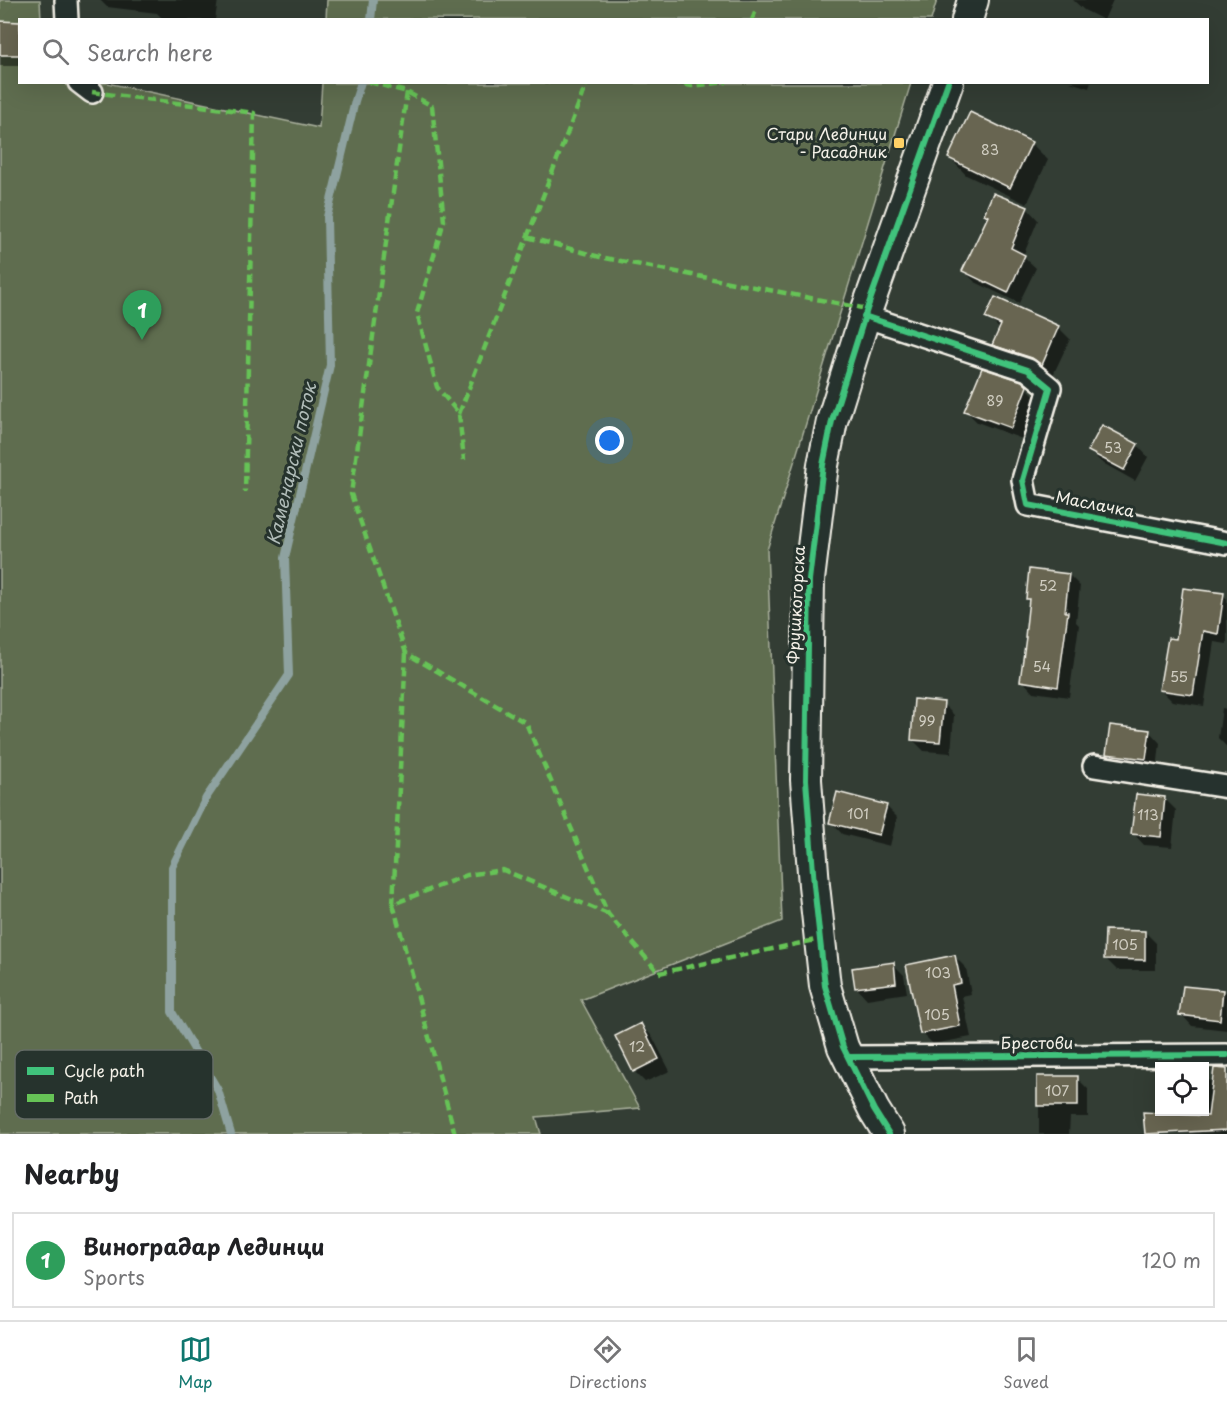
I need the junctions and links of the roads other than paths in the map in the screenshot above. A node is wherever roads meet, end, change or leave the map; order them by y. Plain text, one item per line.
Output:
1 (66, 0) edge
2 (973, 0) edge
3 (67, 18) edge
4 (968, 18) edge
5 (947, 84) edge
6 (864, 316) junction
7 (1227, 543) edge
8 (1094, 766) dead end
9 (1227, 787) edge
10 (1227, 1055) edge
11 (848, 1057) junction
12 (889, 1134) edge

1 - 3 street
2 - 4 street
5 - 6 street, Фрушкогорска
6 - 7 street, Маслачка
6 - 11 street, Фрушкогорска
8 - 9 street
10 - 11 street, Брестови
11 - 12 street, Фрушкогорска

